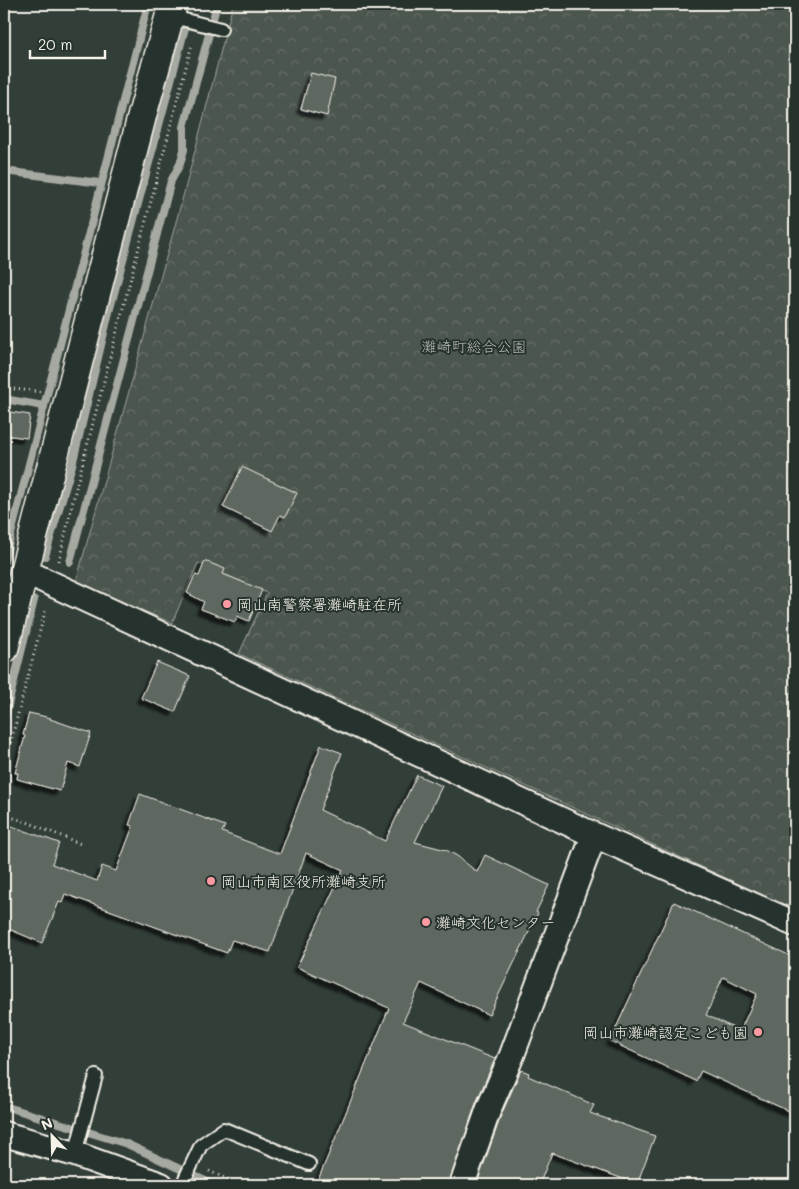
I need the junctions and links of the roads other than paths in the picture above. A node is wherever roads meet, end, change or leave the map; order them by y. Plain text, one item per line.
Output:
1 (171, 10) edge
2 (221, 28) dead end
3 (24, 571) junction
4 (4, 649) edge
5 (594, 835) junction
6 (795, 924) edge
7 (96, 1076) dead end
8 (4, 1134) edge
9 (78, 1146) junction
10 (310, 1164) dead end
11 (190, 1175) edge
12 (161, 1185) edge
13 (462, 1185) edge

1 - 2 lane
1 - 3 street
3 - 4 street
3 - 5 street
5 - 6 street
5 - 13 street
7 - 9 lane
8 - 9 street
9 - 12 street
10 - 11 lane

